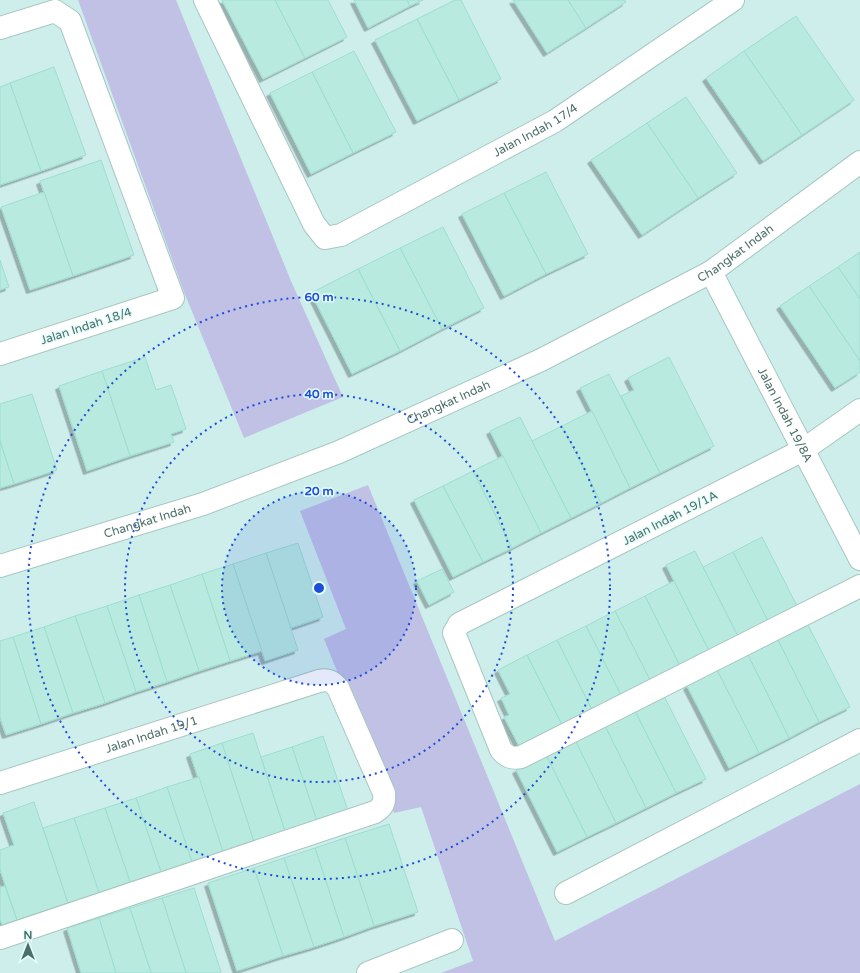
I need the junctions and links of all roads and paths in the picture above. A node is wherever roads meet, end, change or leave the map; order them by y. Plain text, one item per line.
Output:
1 (205, 0) edge
2 (733, 0) edge
3 (0, 28) edge
4 (860, 162) edge
5 (711, 272) junction
6 (0, 354) edge
7 (860, 410) edge
8 (803, 450) junction
9 (860, 559) edge
10 (0, 566) edge
11 (860, 586) edge
12 (860, 740) edge
13 (0, 783) edge
14 (566, 893) dead end
15 (0, 938) edge
16 (452, 940) dead end
17 (368, 973) edge

1 - 2 street, Jalan Indah 17/4
3 - 6 street, Jalan Indah 18/4
4 - 5 street, Changkat Indah
5 - 8 street, Jalan Indah 19/8A
5 - 10 street, Changkat Indah
7 - 8 street, Jalan Indah 19/1A
8 - 9 street, Jalan Indah 19/8A
8 - 11 street, Jalan Indah 19/1A
12 - 14 street
13 - 15 street, Jalan Indah 19/1
16 - 17 street

